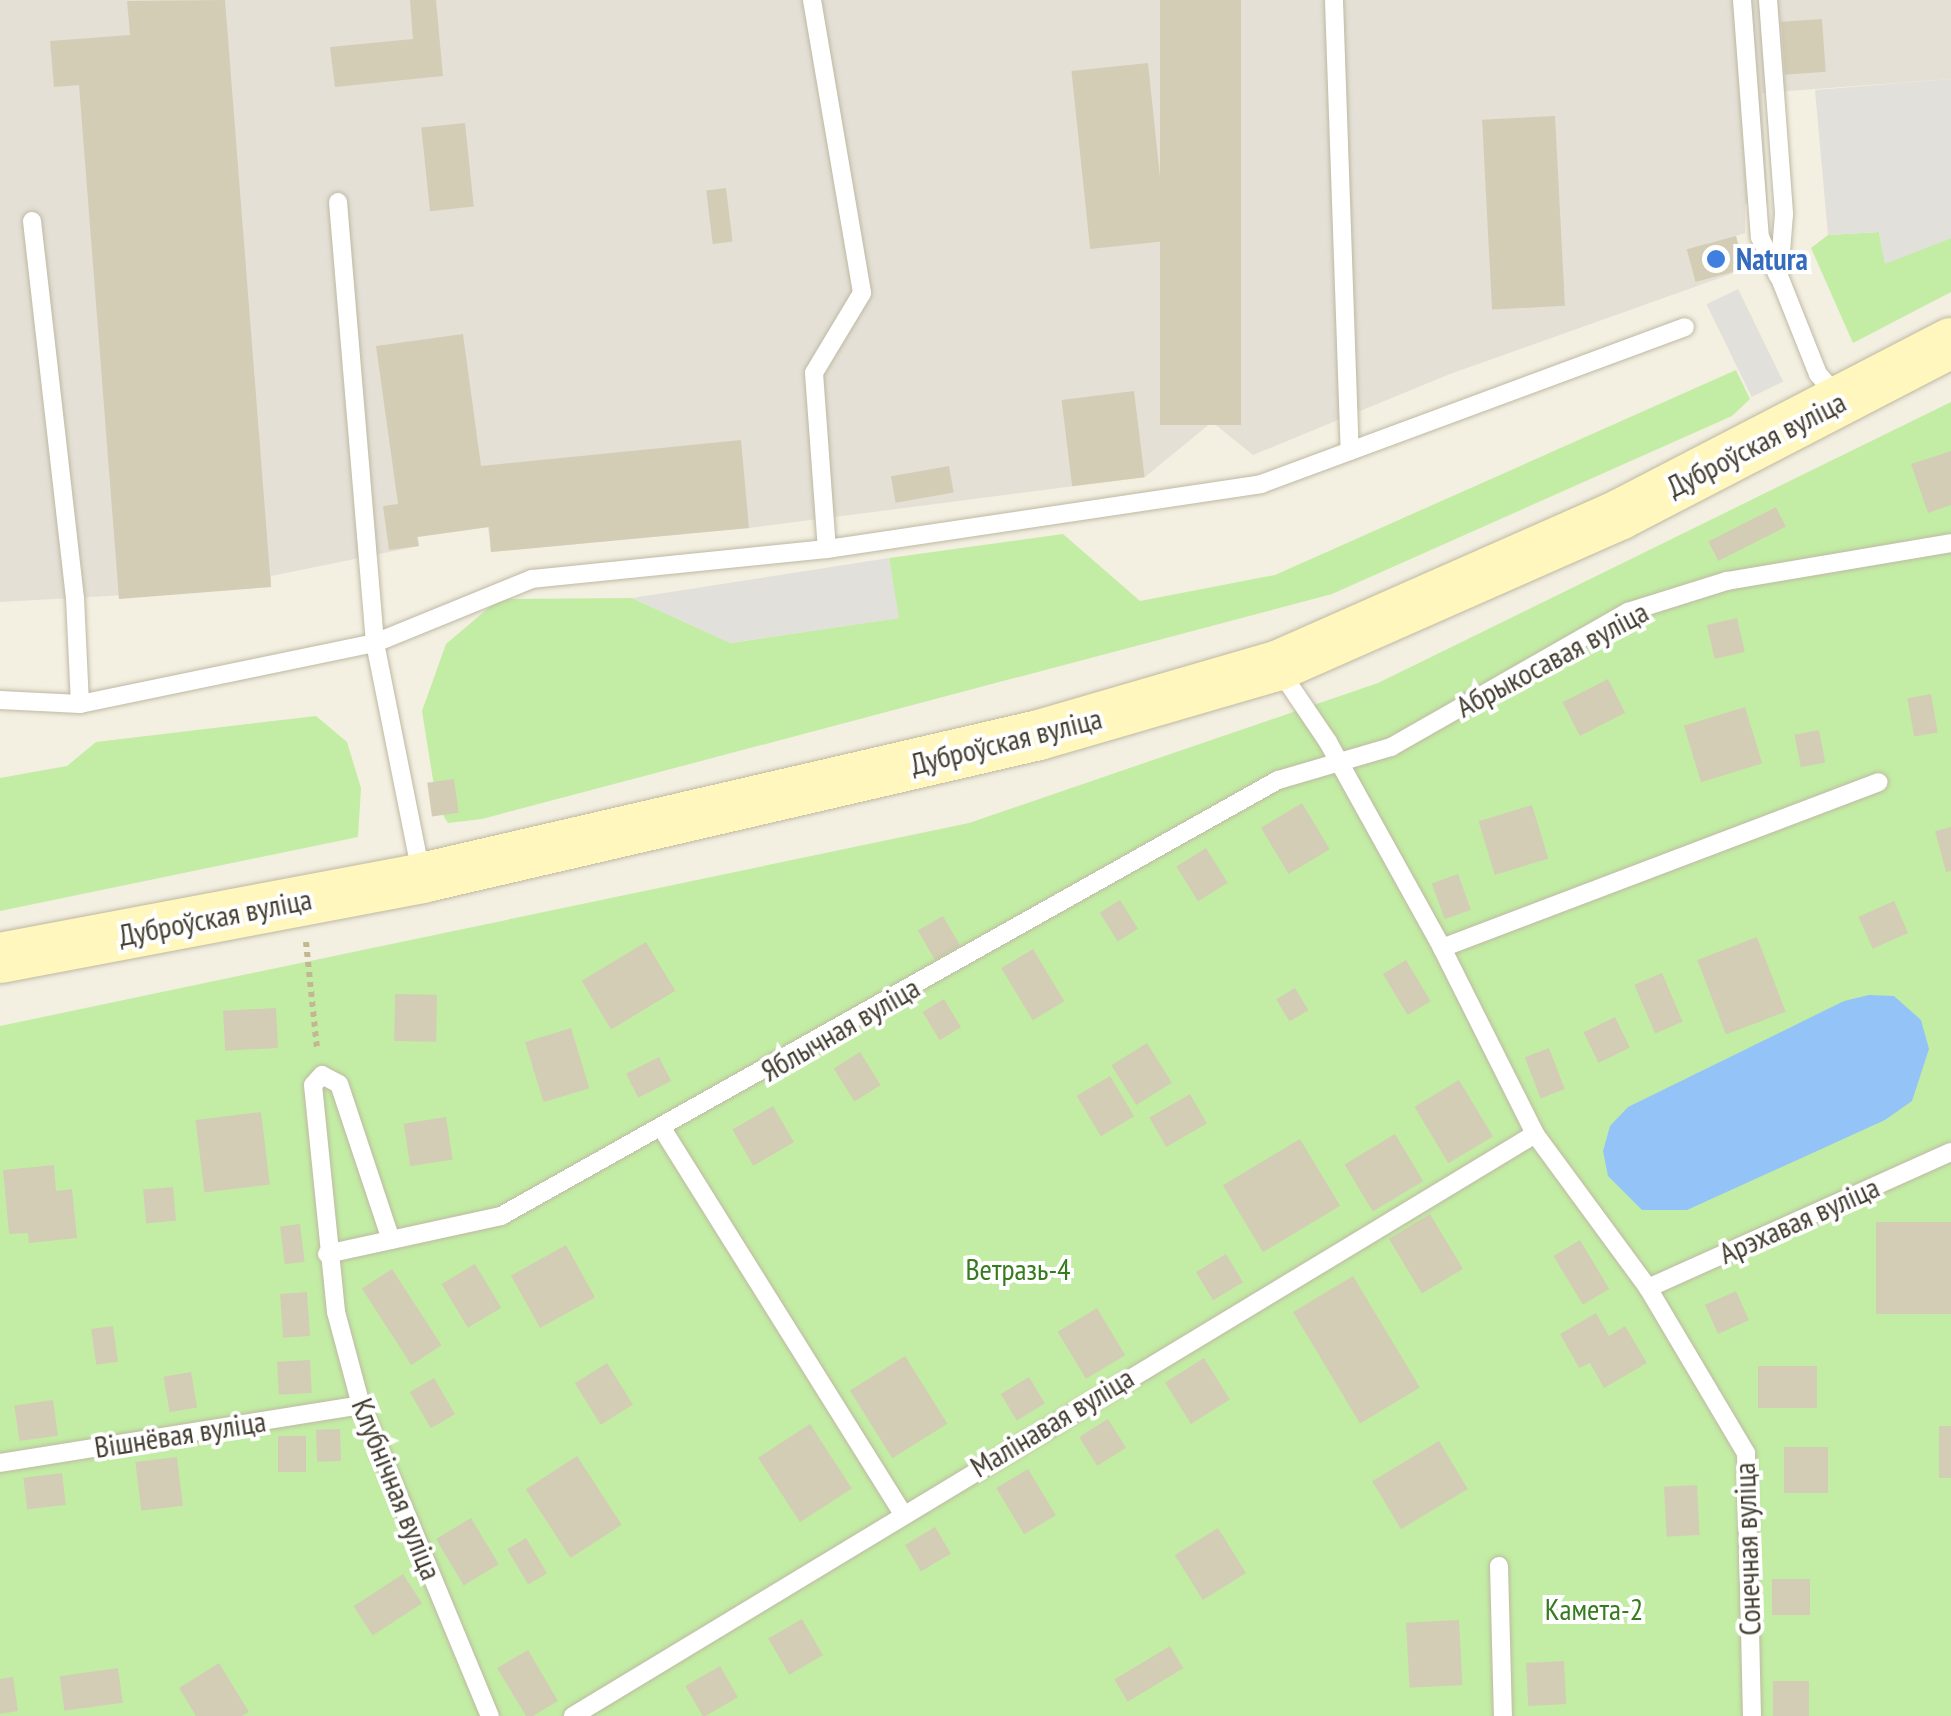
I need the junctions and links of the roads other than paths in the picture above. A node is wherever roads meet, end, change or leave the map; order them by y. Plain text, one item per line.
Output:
1 (812, 0) edge
2 (1742, 0) edge
3 (1768, 0) edge
4 (1334, 1) edge
5 (338, 202) dead end
6 (32, 221) dead end
7 (1778, 276) junction
8 (1685, 327) dead end
9 (1951, 343) edge
10 (1841, 401) junction
11 (1350, 451) junction
12 (1951, 543) edge
13 (827, 549) junction
14 (375, 643) junction
15 (1277, 666) junction
16 (0, 700) edge
17 (80, 704) junction
18 (1336, 758) junction
19 (1879, 782) dead end
20 (422, 878) junction
21 (1442, 948) junction
22 (0, 958) edge
23 (663, 1130) junction
24 (1535, 1134) junction
25 (1951, 1152) edge
26 (390, 1240) junction
27 (327, 1254) junction
28 (1648, 1288) junction
29 (361, 1405) junction
30 (0, 1463) edge
31 (902, 1512) junction
32 (1499, 1566) dead end
33 (490, 1716) edge
34 (573, 1716) edge
35 (1502, 1716) edge
36 (1752, 1716) edge

1 - 13 lane
2 - 7 lane
3 - 7 lane
4 - 11 lane
5 - 14 lane
6 - 17 lane
7 - 10 lane
8 - 11 lane
9 - 10 main road, Дуброўская вуліца
10 - 15 main road, Дуброўская вуліца
11 - 13 lane
12 - 18 lane, Абрыкосавая вуліца
13 - 14 lane
14 - 17 lane
14 - 20 lane
15 - 18 lane, Сонечная вуліца
15 - 20 main road, Дуброўская вуліца
16 - 17 lane
18 - 21 lane, Сонечная вуліца
18 - 23 lane, Яблычная вуліца
19 - 21 lane
20 - 22 main road, Дуброўская вуліца
21 - 24 lane, Сонечная вуліца
23 - 26 lane, Яблычная вуліца
23 - 31 lane
24 - 28 lane, Сонечная вуліца
24 - 31 lane, Малінавая вуліца
25 - 28 lane, Арэхавая вуліца
26 - 27 lane, Яблычная вуліца
26 - 27 lane, Клубнічная вуліца
27 - 29 lane, Клубнічная вуліца
28 - 36 lane, Сонечная вуліца
29 - 30 lane, Вішнёвая вуліца
29 - 33 lane, Клубнічная вуліца
31 - 34 lane, Малінавая вуліца
32 - 35 lane

